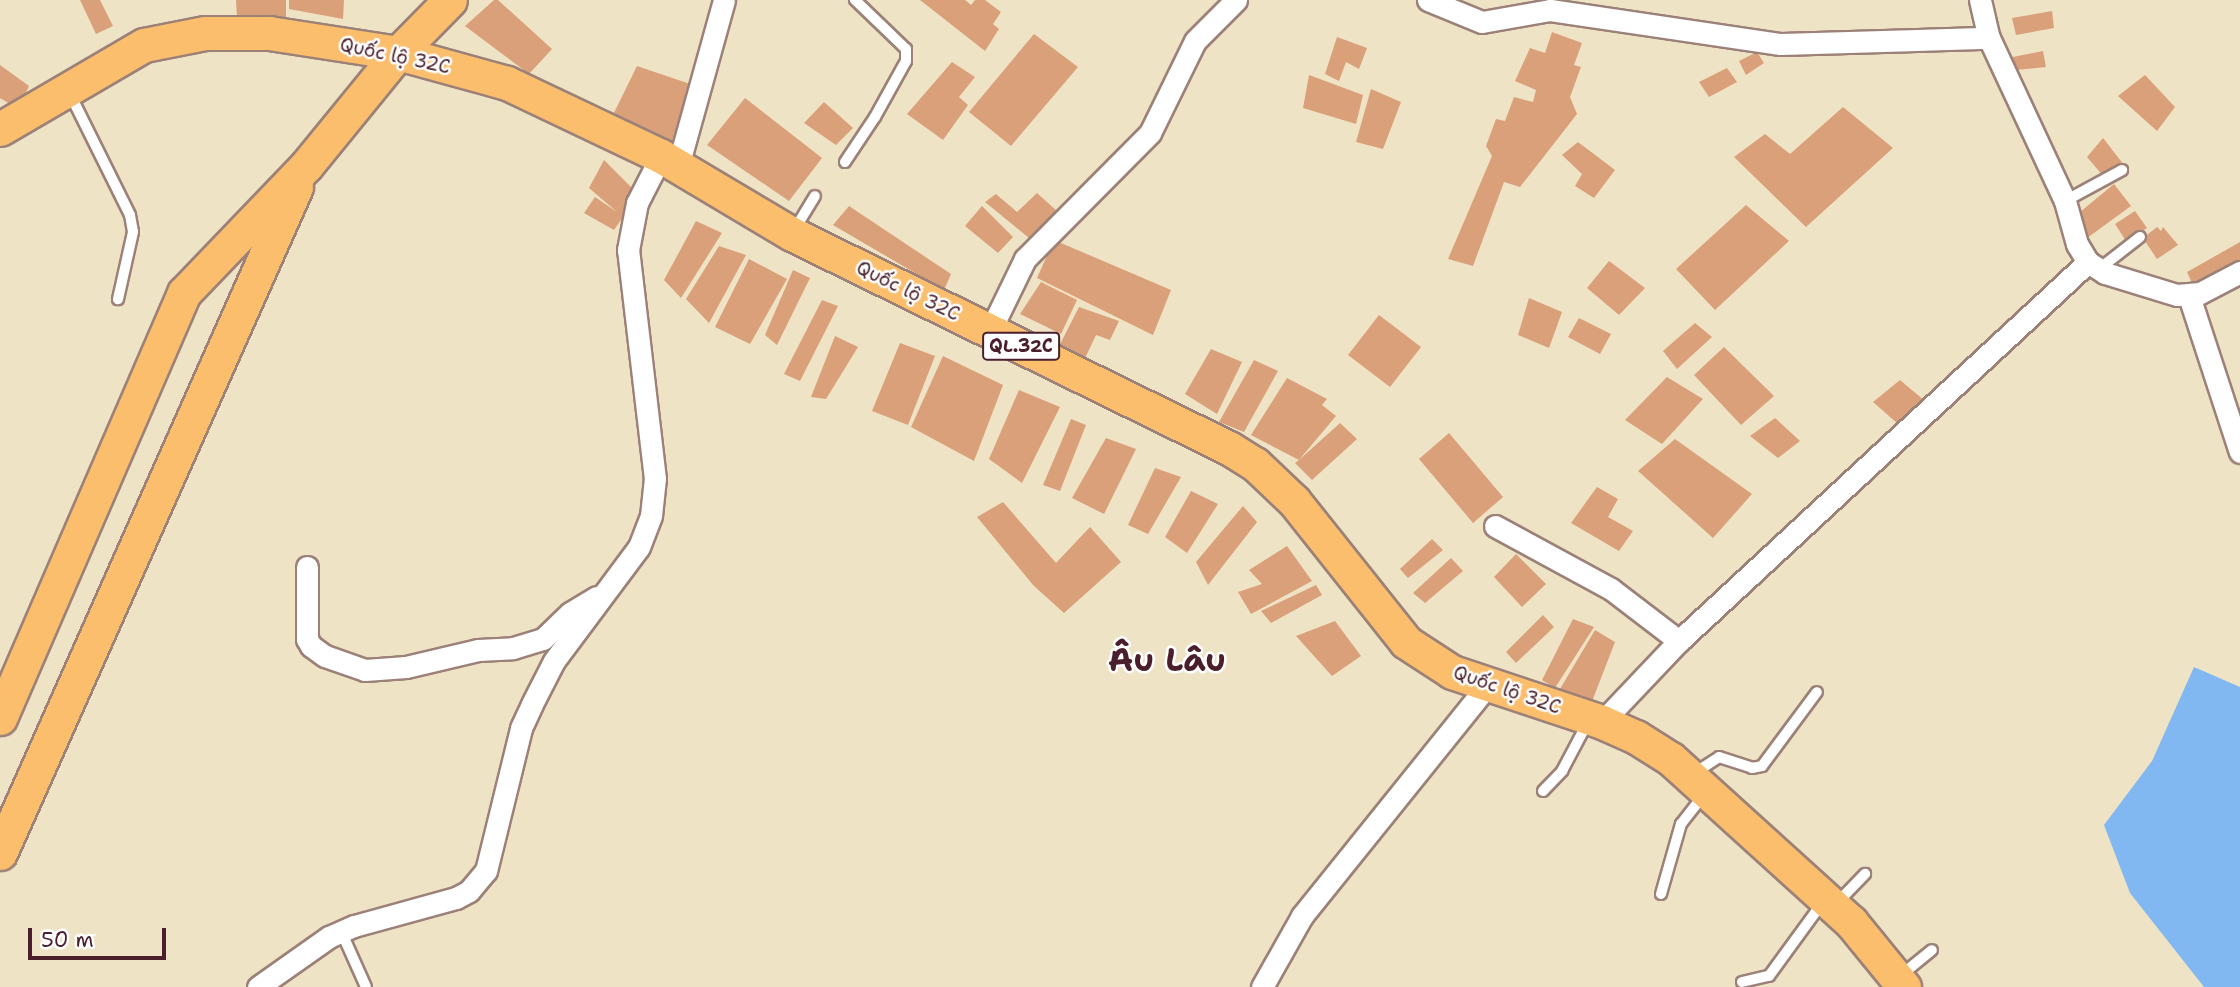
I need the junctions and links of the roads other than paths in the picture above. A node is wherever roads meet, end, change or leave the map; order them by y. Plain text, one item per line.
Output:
1 (450, 0) edge
2 (724, 0) edge
3 (855, 0) edge
4 (1236, 0) edge
5 (1428, 0) edge
6 (1980, 0) edge
7 (1989, 38) junction
8 (398, 53) junction
9 (68, 89) junction
10 (0, 129) edge
11 (669, 161) junction
12 (845, 162) dead end
13 (306, 166) junction
14 (2122, 170) dead end
15 (815, 196) dead end
16 (2065, 201) junction
17 (792, 234) junction
18 (2140, 237) dead end
19 (2094, 265) junction
20 (2240, 272) edge
21 (2189, 296) junction
22 (118, 299) dead end
23 (990, 331) junction
24 (2240, 453) edge
25 (1495, 526) dead end
26 (307, 567) dead end
27 (607, 590) junction
28 (1679, 641) junction
29 (1488, 685) junction
30 (1818, 692) dead end
31 (0, 718) edge
32 (1596, 720) junction
33 (1700, 783) junction
34 (1543, 791) dead end
35 (0, 853) edge
36 (1865, 874) dead end
37 (1661, 894) dead end
38 (1830, 902) junction
39 (341, 931) junction
40 (1931, 950) dead end
41 (1742, 982) dead end
42 (1901, 982) edge
43 (258, 987) edge
44 (366, 987) edge
45 (1262, 987) edge

1 - 8 main road
2 - 11 street
3 - 12 lane
4 - 23 street
5 - 7 street
6 - 7 street
7 - 16 street
8 - 9 main road, Quốc lộ 32C / QL.32C
8 - 11 main road, Quốc lộ 32C / QL.32C
8 - 13 main road
9 - 10 main road, Quốc lộ 32C / QL.32C
9 - 22 lane
11 - 17 main road, Quốc lộ 32C / QL.32C
11 - 27 street
13 - 31 main road
13 - 35 main road
14 - 16 lane
15 - 17 lane
16 - 19 street
17 - 23 main road, Quốc lộ 32C / QL.32C
18 - 19 lane
19 - 21 street
19 - 28 street
20 - 21 street
21 - 24 street
23 - 29 main road, Quốc lộ 32C / QL.32C
25 - 28 street
26 - 27 street
27 - 39 street
28 - 32 street
29 - 32 main road, Quốc lộ 32C / QL.32C
29 - 45 street
30 - 33 lane
32 - 33 main road, Quốc lộ 32C / QL.32C
32 - 34 lane
33 - 37 lane
33 - 38 main road, Quốc lộ 32C / QL.32C
36 - 38 lane
38 - 41 lane
38 - 42 main road, Quốc lộ 32C / QL.32C
39 - 43 street
39 - 44 lane
40 - 42 lane

